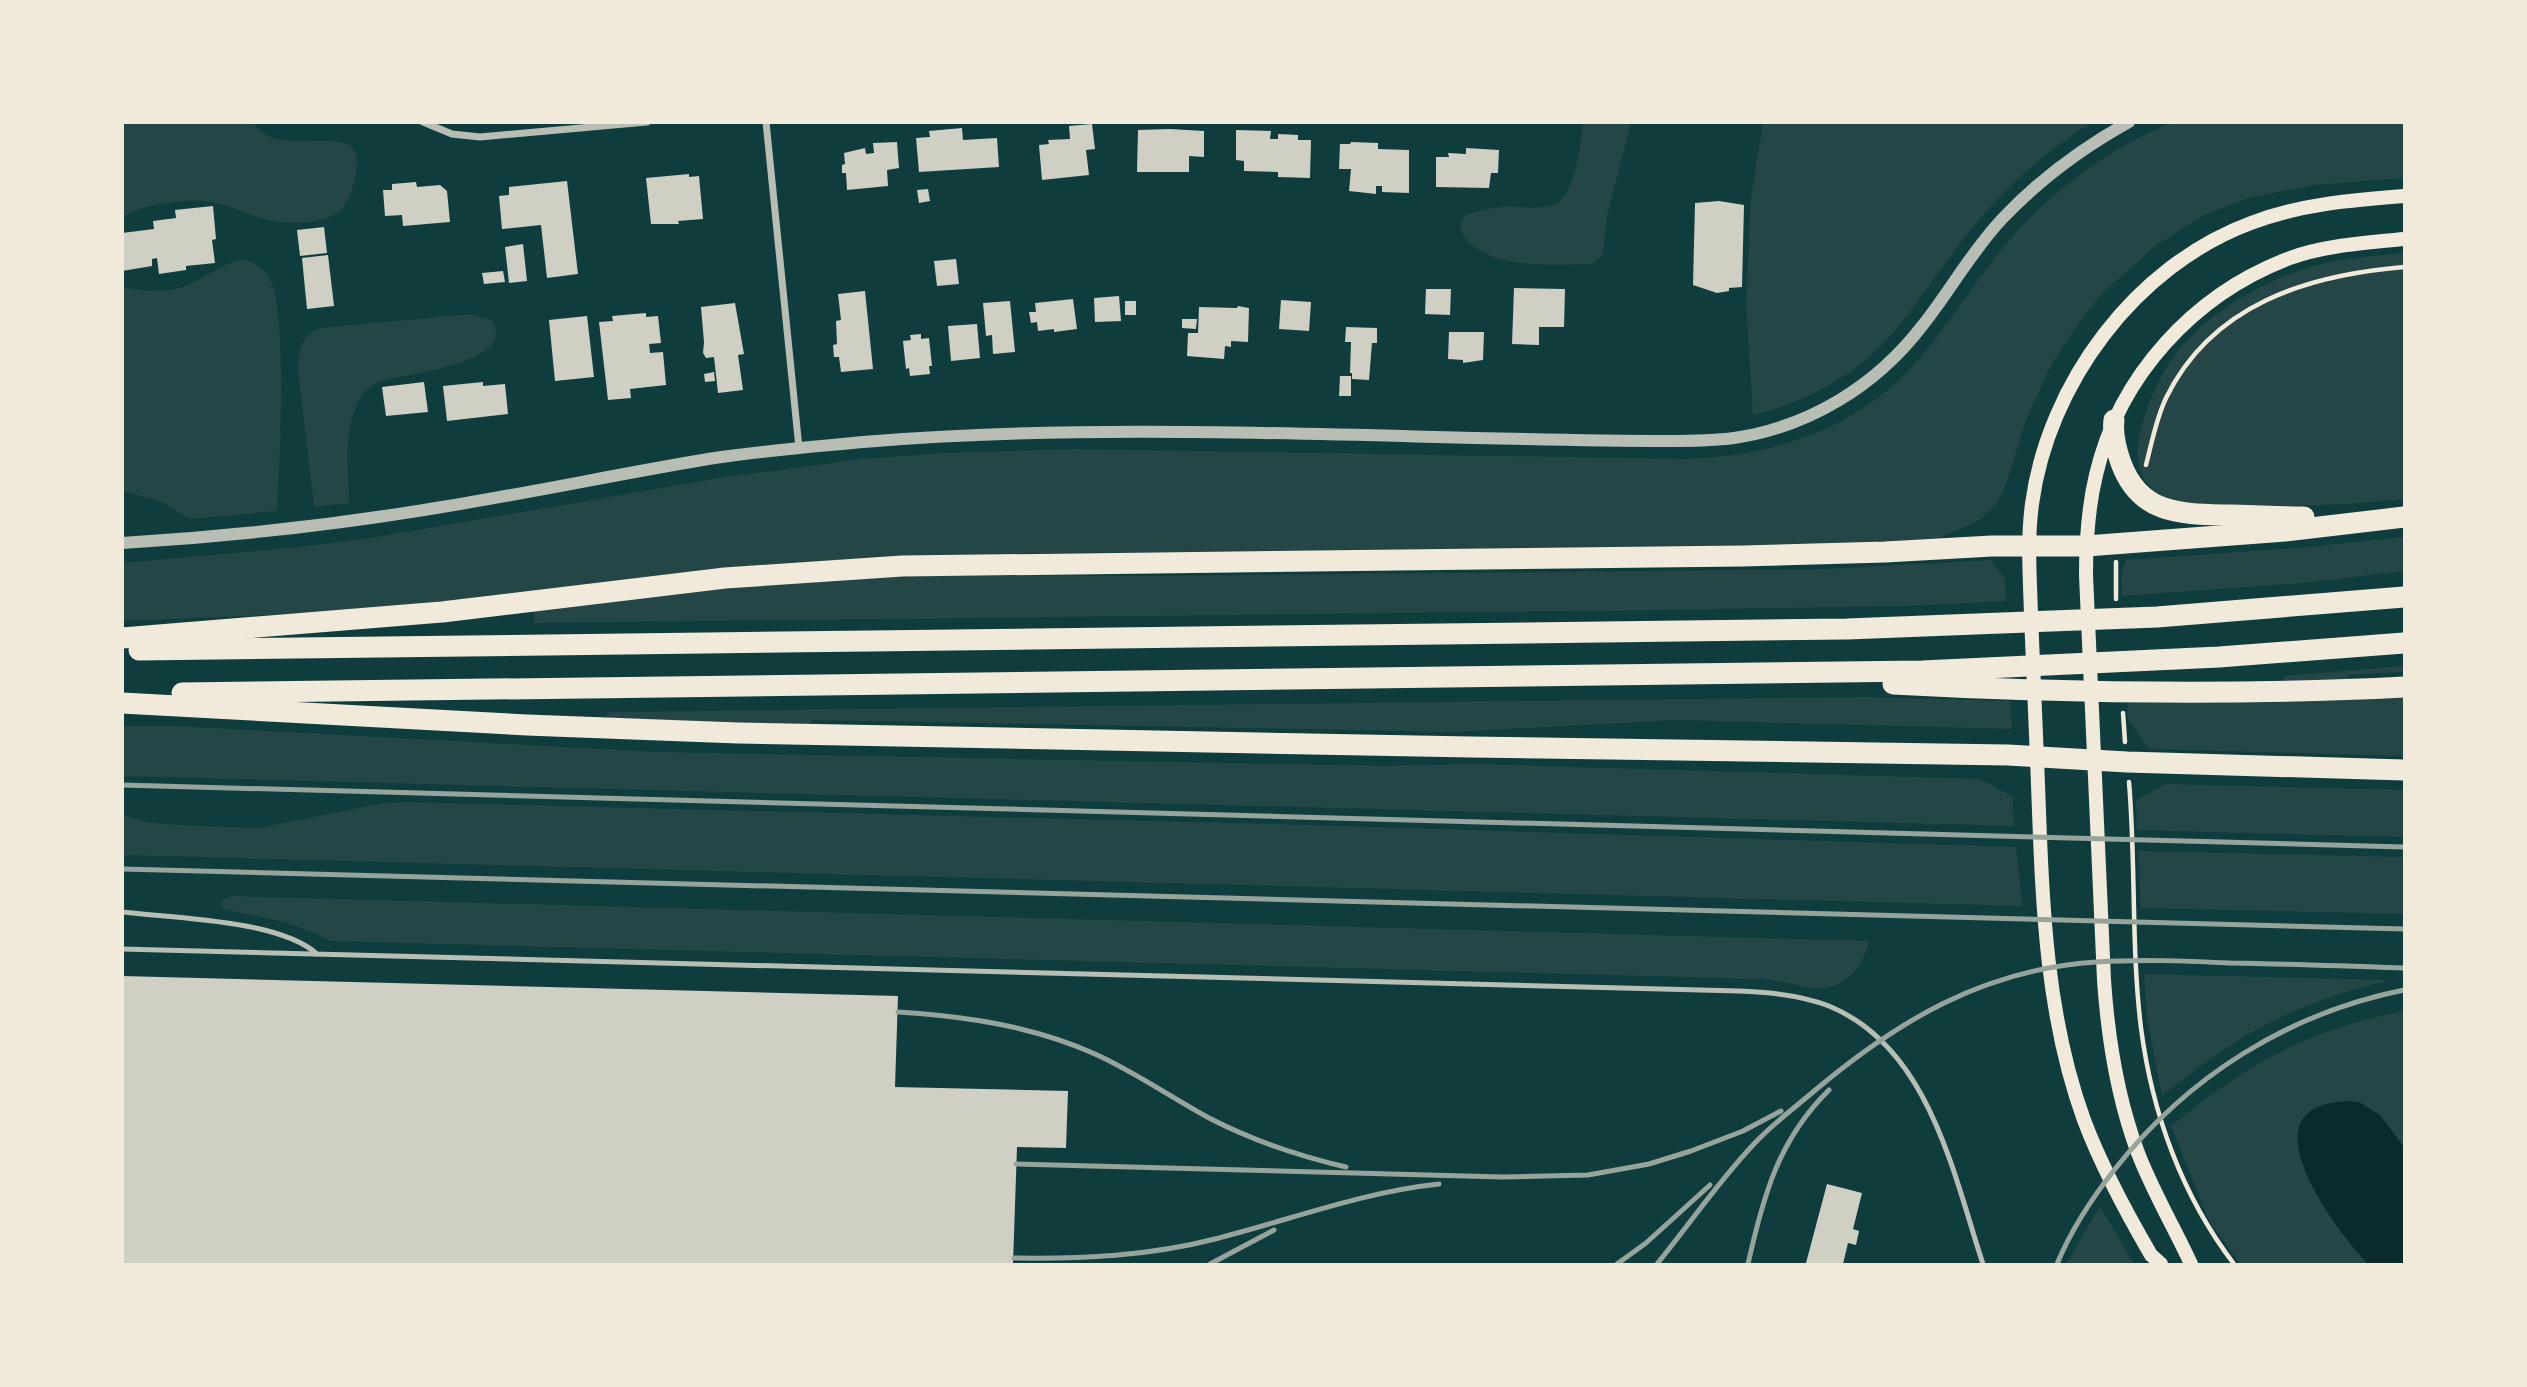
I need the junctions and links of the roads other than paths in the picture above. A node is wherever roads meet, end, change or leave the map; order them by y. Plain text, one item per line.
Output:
1 (423, 122) edge
2 (647, 122) edge
3 (766, 122) edge
4 (2129, 122) edge
5 (2404, 196) edge
6 (2404, 239) edge
7 (2114, 420) junction
8 (799, 448) junction
9 (2404, 517) edge
10 (122, 543) edge
11 (2029, 546) junction
12 (2086, 546) junction
13 (2404, 597) edge
14 (122, 638) edge
15 (2404, 643) edge
16 (122, 650) edge
17 (1713, 675) junction
18 (2404, 687) edge
19 (122, 694) edge
20 (122, 703) edge
21 (2037, 756) junction
22 (2094, 760) junction
23 (2404, 769) edge
24 (122, 912) edge
25 (122, 949) edge
26 (317, 954) junction
27 (1983, 1265) edge
28 (2161, 1265) edge
29 (2191, 1265) edge

1 - 2 street
3 - 8 street
4 - 8 street
5 - 11 main road
6 - 7 main road
7 - 9 highway
7 - 12 main road
8 - 10 street
9 - 12 highway
11 - 12 highway
11 - 14 highway
11 - 21 main road
12 - 22 main road
13 - 16 highway
15 - 17 highway
17 - 18 highway
17 - 19 highway
20 - 21 highway
21 - 22 highway
21 - 28 main road
22 - 23 highway
22 - 29 main road
24 - 26 lane
25 - 26 lane
26 - 27 lane

